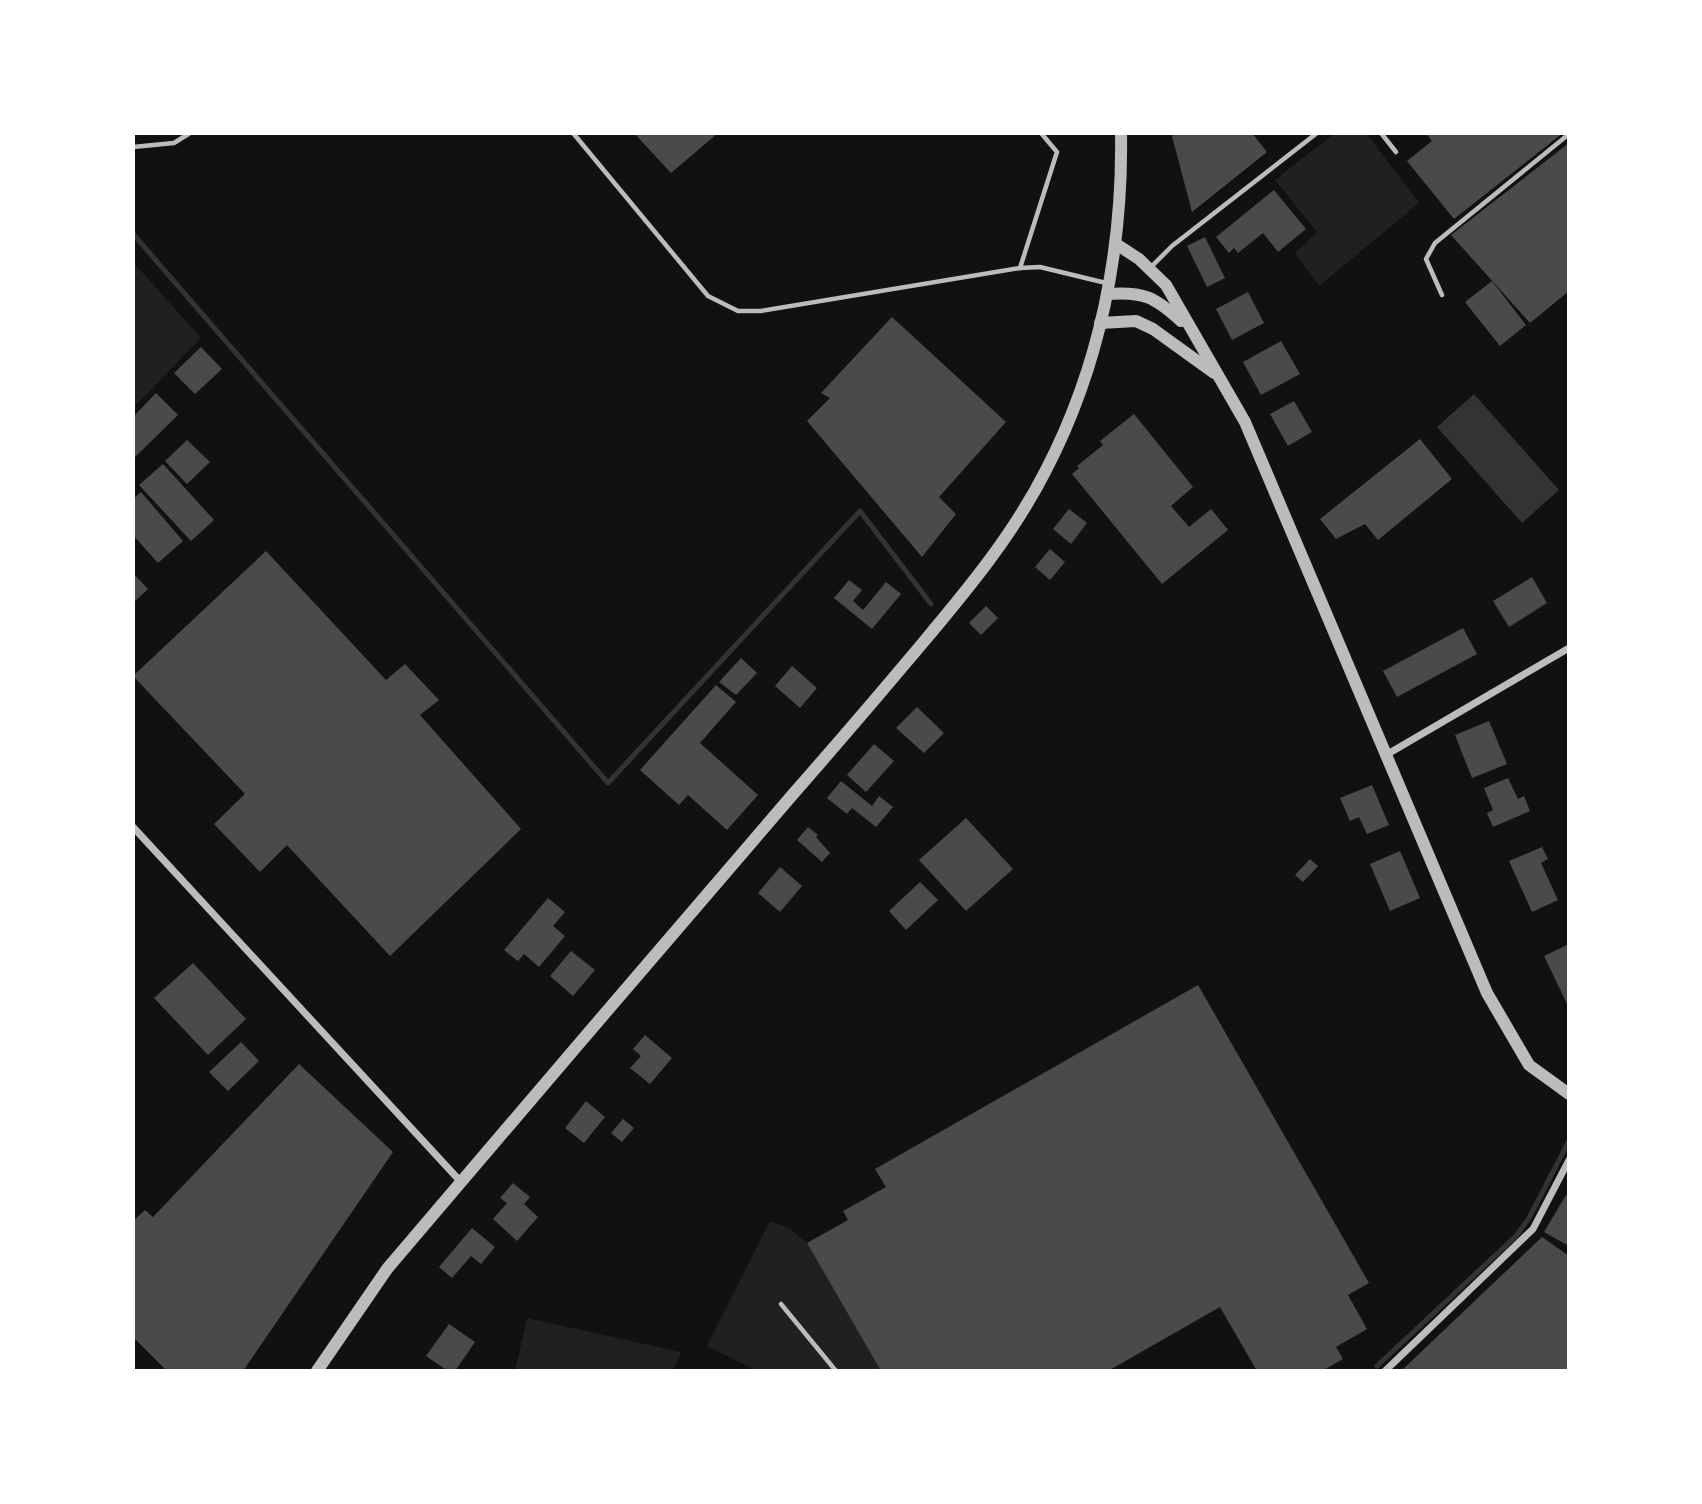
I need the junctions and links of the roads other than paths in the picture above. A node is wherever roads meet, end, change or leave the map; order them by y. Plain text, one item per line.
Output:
1 (190, 133) edge
2 (573, 133) edge
3 (1041, 133) edge
4 (1121, 133) edge
5 (1317, 133) edge
6 (1381, 133) edge
7 (1569, 134) edge
8 (133, 148) edge
9 (1396, 152) dead end
10 (1116, 244) junction
11 (1020, 268) junction
12 (1149, 269) junction
13 (1108, 289) junction
14 (1442, 295) dead end
15 (1100, 323) junction
16 (1190, 329) junction
17 (1222, 379) junction
18 (1569, 648) edge
19 (1385, 755) junction
20 (133, 827) edge
21 (1569, 1094) edge
22 (1569, 1160) edge
23 (461, 1182) junction
24 (781, 1304) dead end
25 (317, 1371) edge
26 (836, 1371) edge
27 (1385, 1371) edge

1 - 8 lane
2 - 11 lane
3 - 11 lane
4 - 10 street
5 - 12 lane
6 - 9 lane
7 - 14 lane
10 - 12 street
10 - 13 street
11 - 13 lane
12 - 16 street
13 - 15 street
13 - 16 street
15 - 17 street
15 - 23 street
16 - 17 street
17 - 19 street
18 - 19 street
19 - 21 street
20 - 23 street
22 - 27 street
23 - 25 street
24 - 26 lane

